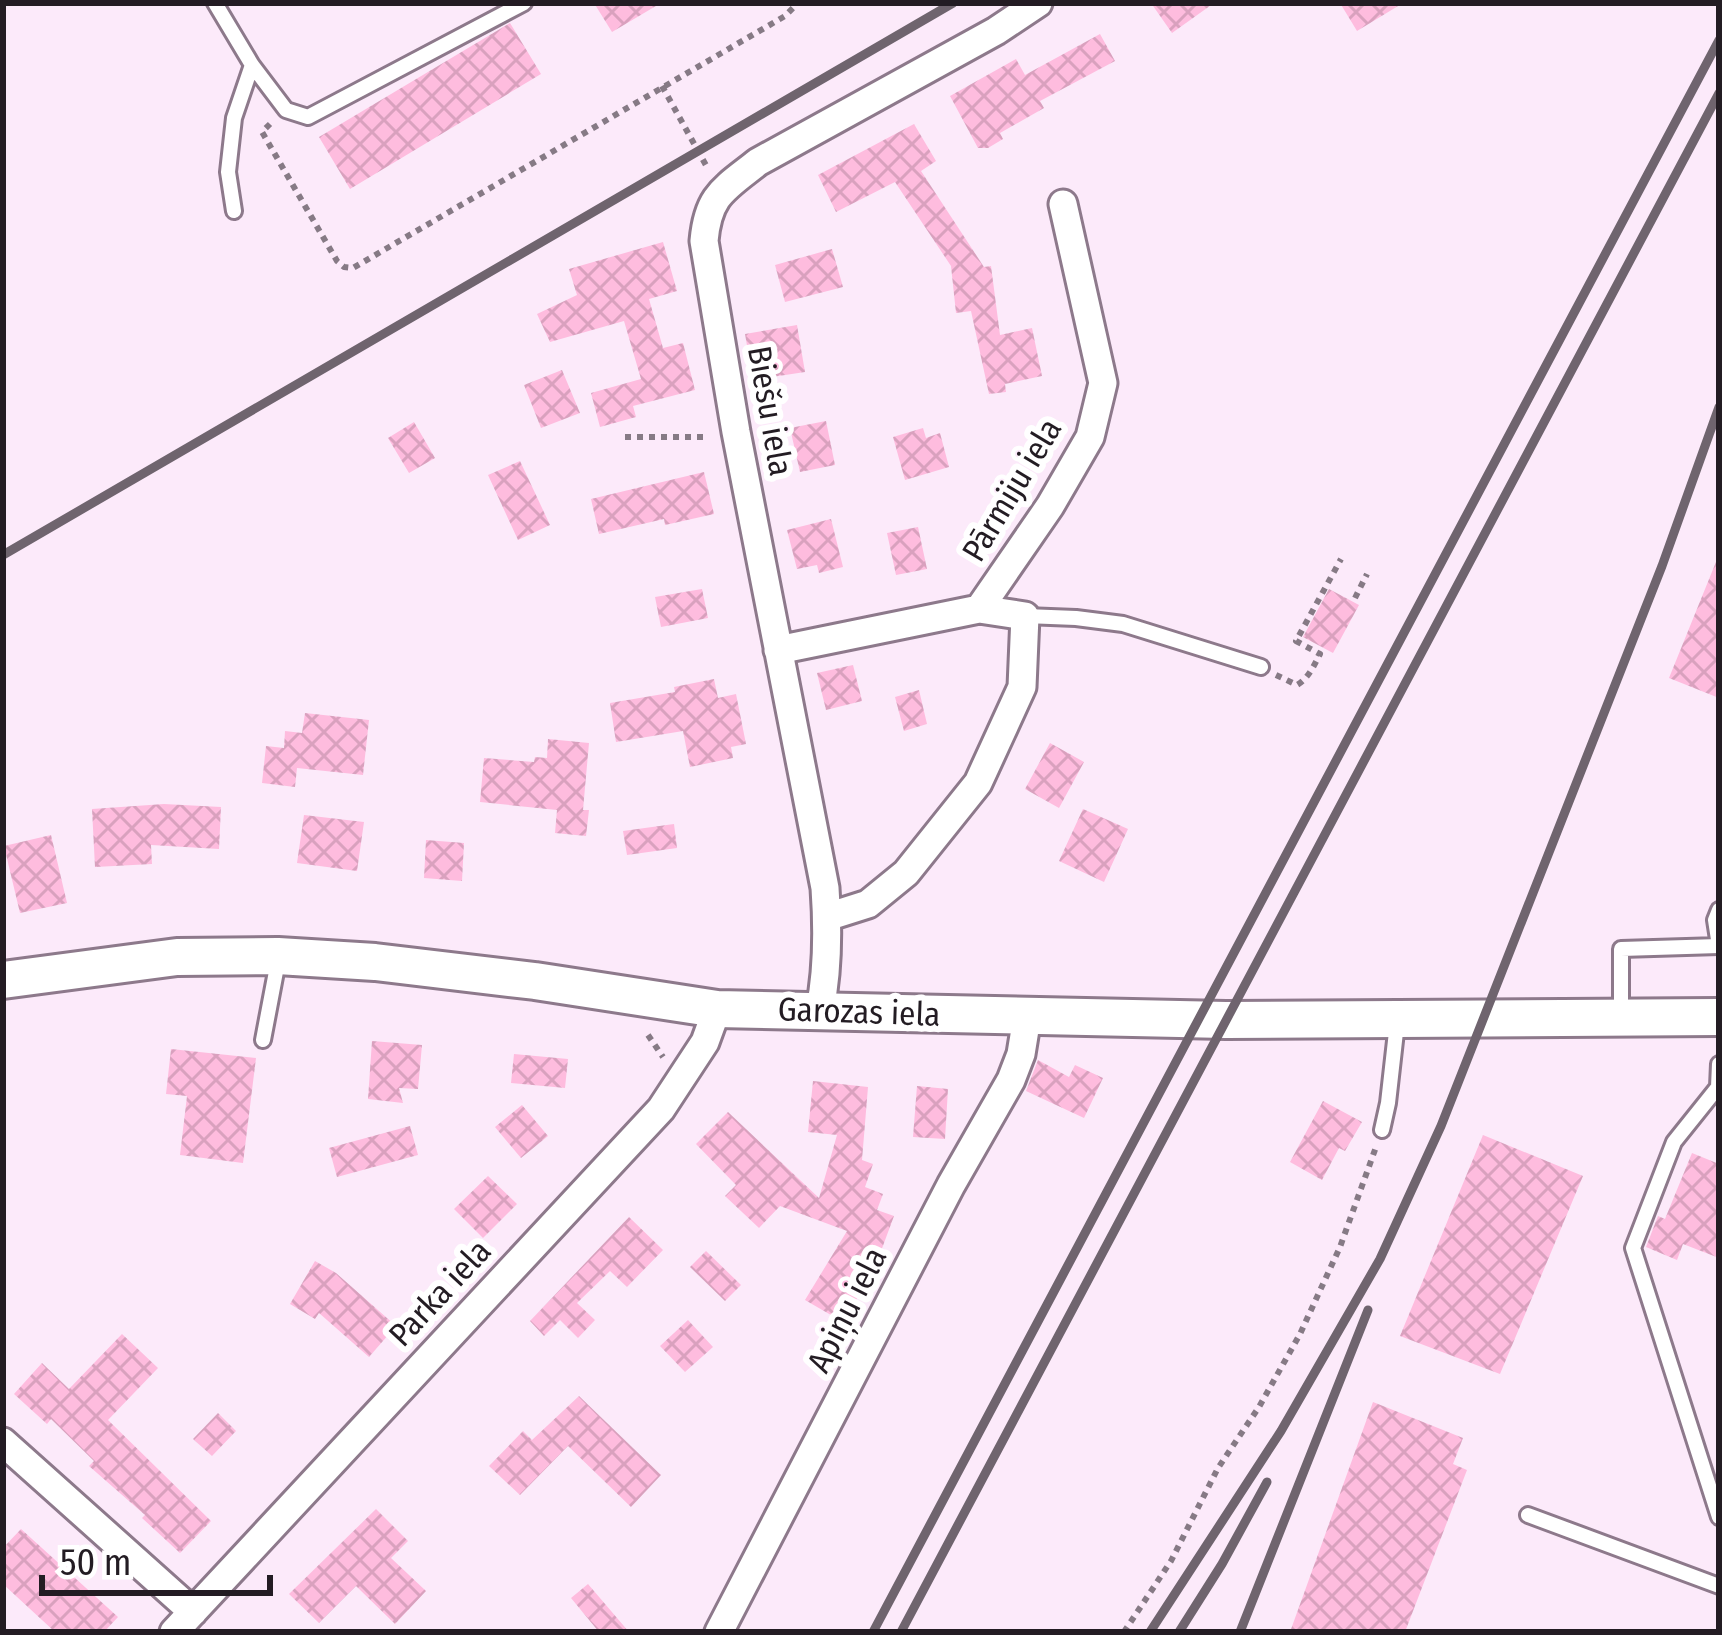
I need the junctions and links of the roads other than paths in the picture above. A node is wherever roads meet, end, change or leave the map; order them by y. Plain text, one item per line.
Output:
1 (215, 3) edge
2 (524, 3) edge
3 (1038, 3) edge
4 (252, 65) junction
5 (1063, 204) dead end
6 (234, 211) dead end
7 (979, 609) junction
8 (1025, 616) junction
9 (778, 650) junction
10 (1261, 668) road end
11 (1719, 910) edge
12 (827, 917) junction
13 (1719, 946) edge
14 (278, 956) junction
15 (3, 980) edge
16 (717, 1009) junction
17 (820, 1010) junction
18 (1027, 1017) junction
19 (1621, 1017) junction
20 (1719, 1017) edge
21 (1398, 1020) junction
22 (263, 1040) dead end
23 (1719, 1064) edge
24 (1382, 1130) road end
25 (3, 1442) edge
26 (1528, 1515) dead end
27 (1719, 1516) edge
28 (1719, 1586) edge
29 (184, 1622) edge
30 (719, 1632) edge

1 - 4 lane
2 - 4 lane
3 - 9 street, Biešu iela
4 - 6 lane
5 - 7 street, Pārmiju iela
7 - 8 street
7 - 9 street, Pārmiju iela
8 - 10 lane
8 - 12 street
9 - 12 street, Biešu iela
11 - 13 lane
12 - 17 street, Biešu iela
13 - 19 lane
14 - 15 main road, Garozas iela
14 - 16 main road, Garozas iela
14 - 22 lane
16 - 17 main road, Garozas iela
16 - 29 street, Parka iela
17 - 18 main road, Garozas iela
18 - 21 main road, Garozas iela
18 - 30 street, Apiņu iela
19 - 20 main road, Garozas iela
19 - 21 main road, Garozas iela
21 - 24 lane
23 - 27 lane
25 - 29 street, Parka iela
26 - 28 lane

